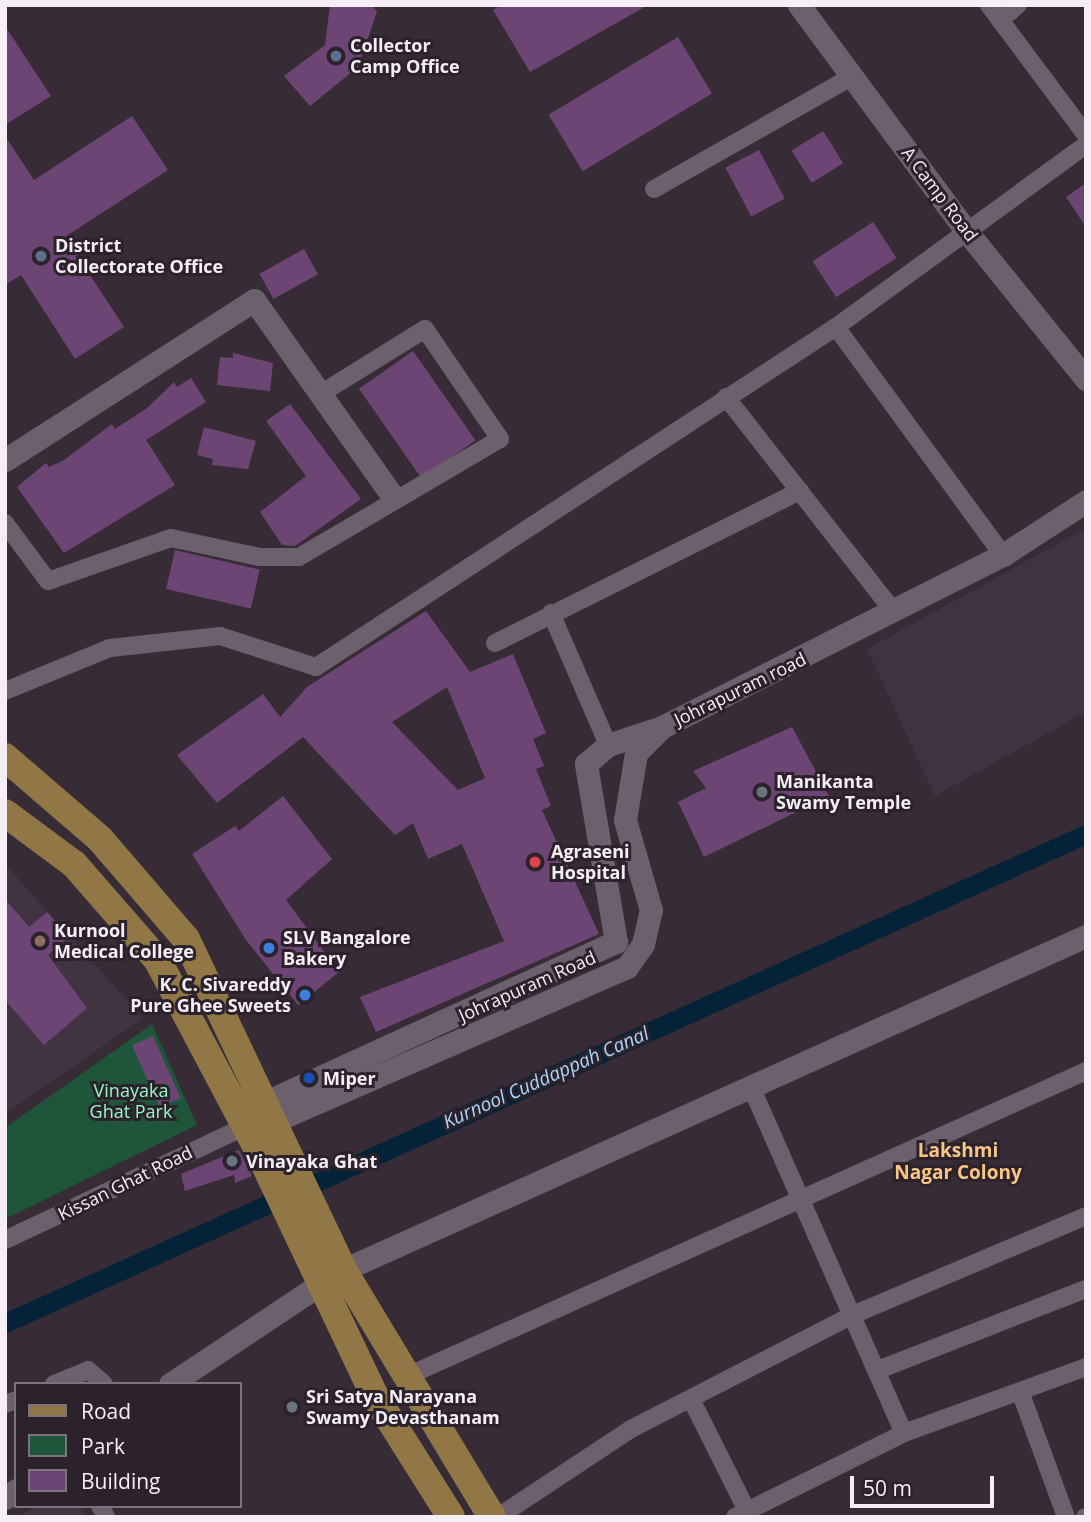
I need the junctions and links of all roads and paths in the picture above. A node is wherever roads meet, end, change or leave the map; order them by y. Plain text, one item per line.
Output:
1 (800, 5) edge
2 (989, 5) edge
3 (1018, 5) edge
4 (1000, 20) junction
5 (853, 76) junction
6 (1086, 135) edge
7 (1086, 145) edge
8 (654, 189) dead end
9 (968, 233) junction
10 (836, 327) junction
11 (1086, 379) edge
12 (320, 394) junction
13 (726, 397) junction
14 (5, 460) edge
15 (800, 491) junction
16 (393, 497) junction
17 (1086, 501) edge
18 (5, 523) edge
19 (1003, 555) junction
20 (894, 612) junction
21 (551, 613) junction
22 (495, 642) dead end
23 (5, 691) edge
24 (662, 727) junction
25 (608, 745) junction
26 (5, 757) edge
27 (5, 813) edge
28 (1086, 936) edge
29 (1086, 1071) edge
30 (752, 1089) junction
31 (276, 1119) junction
32 (250, 1135) junction
33 (805, 1199) junction
34 (1086, 1216) edge
35 (5, 1240) edge
36 (343, 1270) junction
37 (319, 1285) junction
38 (1086, 1289) edge
39 (855, 1314) junction
40 (1086, 1367) edge
41 (878, 1370) junction
42 (403, 1378) junction
43 (59, 1382) edge
44 (102, 1382) edge
45 (173, 1382) edge
46 (1021, 1394) junction
47 (691, 1399) junction
48 (904, 1433) junction
49 (744, 1515) edge
50 (451, 1517) edge
51 (492, 1517) edge
52 (498, 1517) edge
53 (1066, 1517) edge

1 - 5 street, A Camp Road
2 - 4 street
3 - 4 street
4 - 6 street
5 - 8 street
5 - 9 street, A Camp Road
7 - 9 street
9 - 10 street
9 - 11 street, A Camp Road
10 - 13 street
10 - 19 street
12 - 14 street
12 - 16 street
12 - 16 street
13 - 15 street
13 - 23 street
15 - 20 street
15 - 21 street
16 - 18 street
17 - 19 street, Johrapuram road
19 - 20 street, Johrapuram road
20 - 24 street, Johrapuram road
21 - 22 street
21 - 25 street
24 - 25 street, Johrapuram Road
24 - 31 street, Johrapuram road
25 - 31 street, Johrapuram Road
26 - 31 main road
27 - 32 main road
28 - 30 street
29 - 33 street
30 - 33 street
30 - 36 street
31 - 36 main road
32 - 35 street, Kissan Ghat Road
32 - 37 main road
33 - 39 street
33 - 42 street
34 - 39 street
36 - 42 main road
37 - 45 street
37 - 50 main road
38 - 41 street
39 - 41 street
39 - 47 street
40 - 46 street
41 - 48 street
42 - 51 main road
43 - 44 street
46 - 48 street
46 - 53 street
47 - 49 street
47 - 52 street
48 - 49 street

